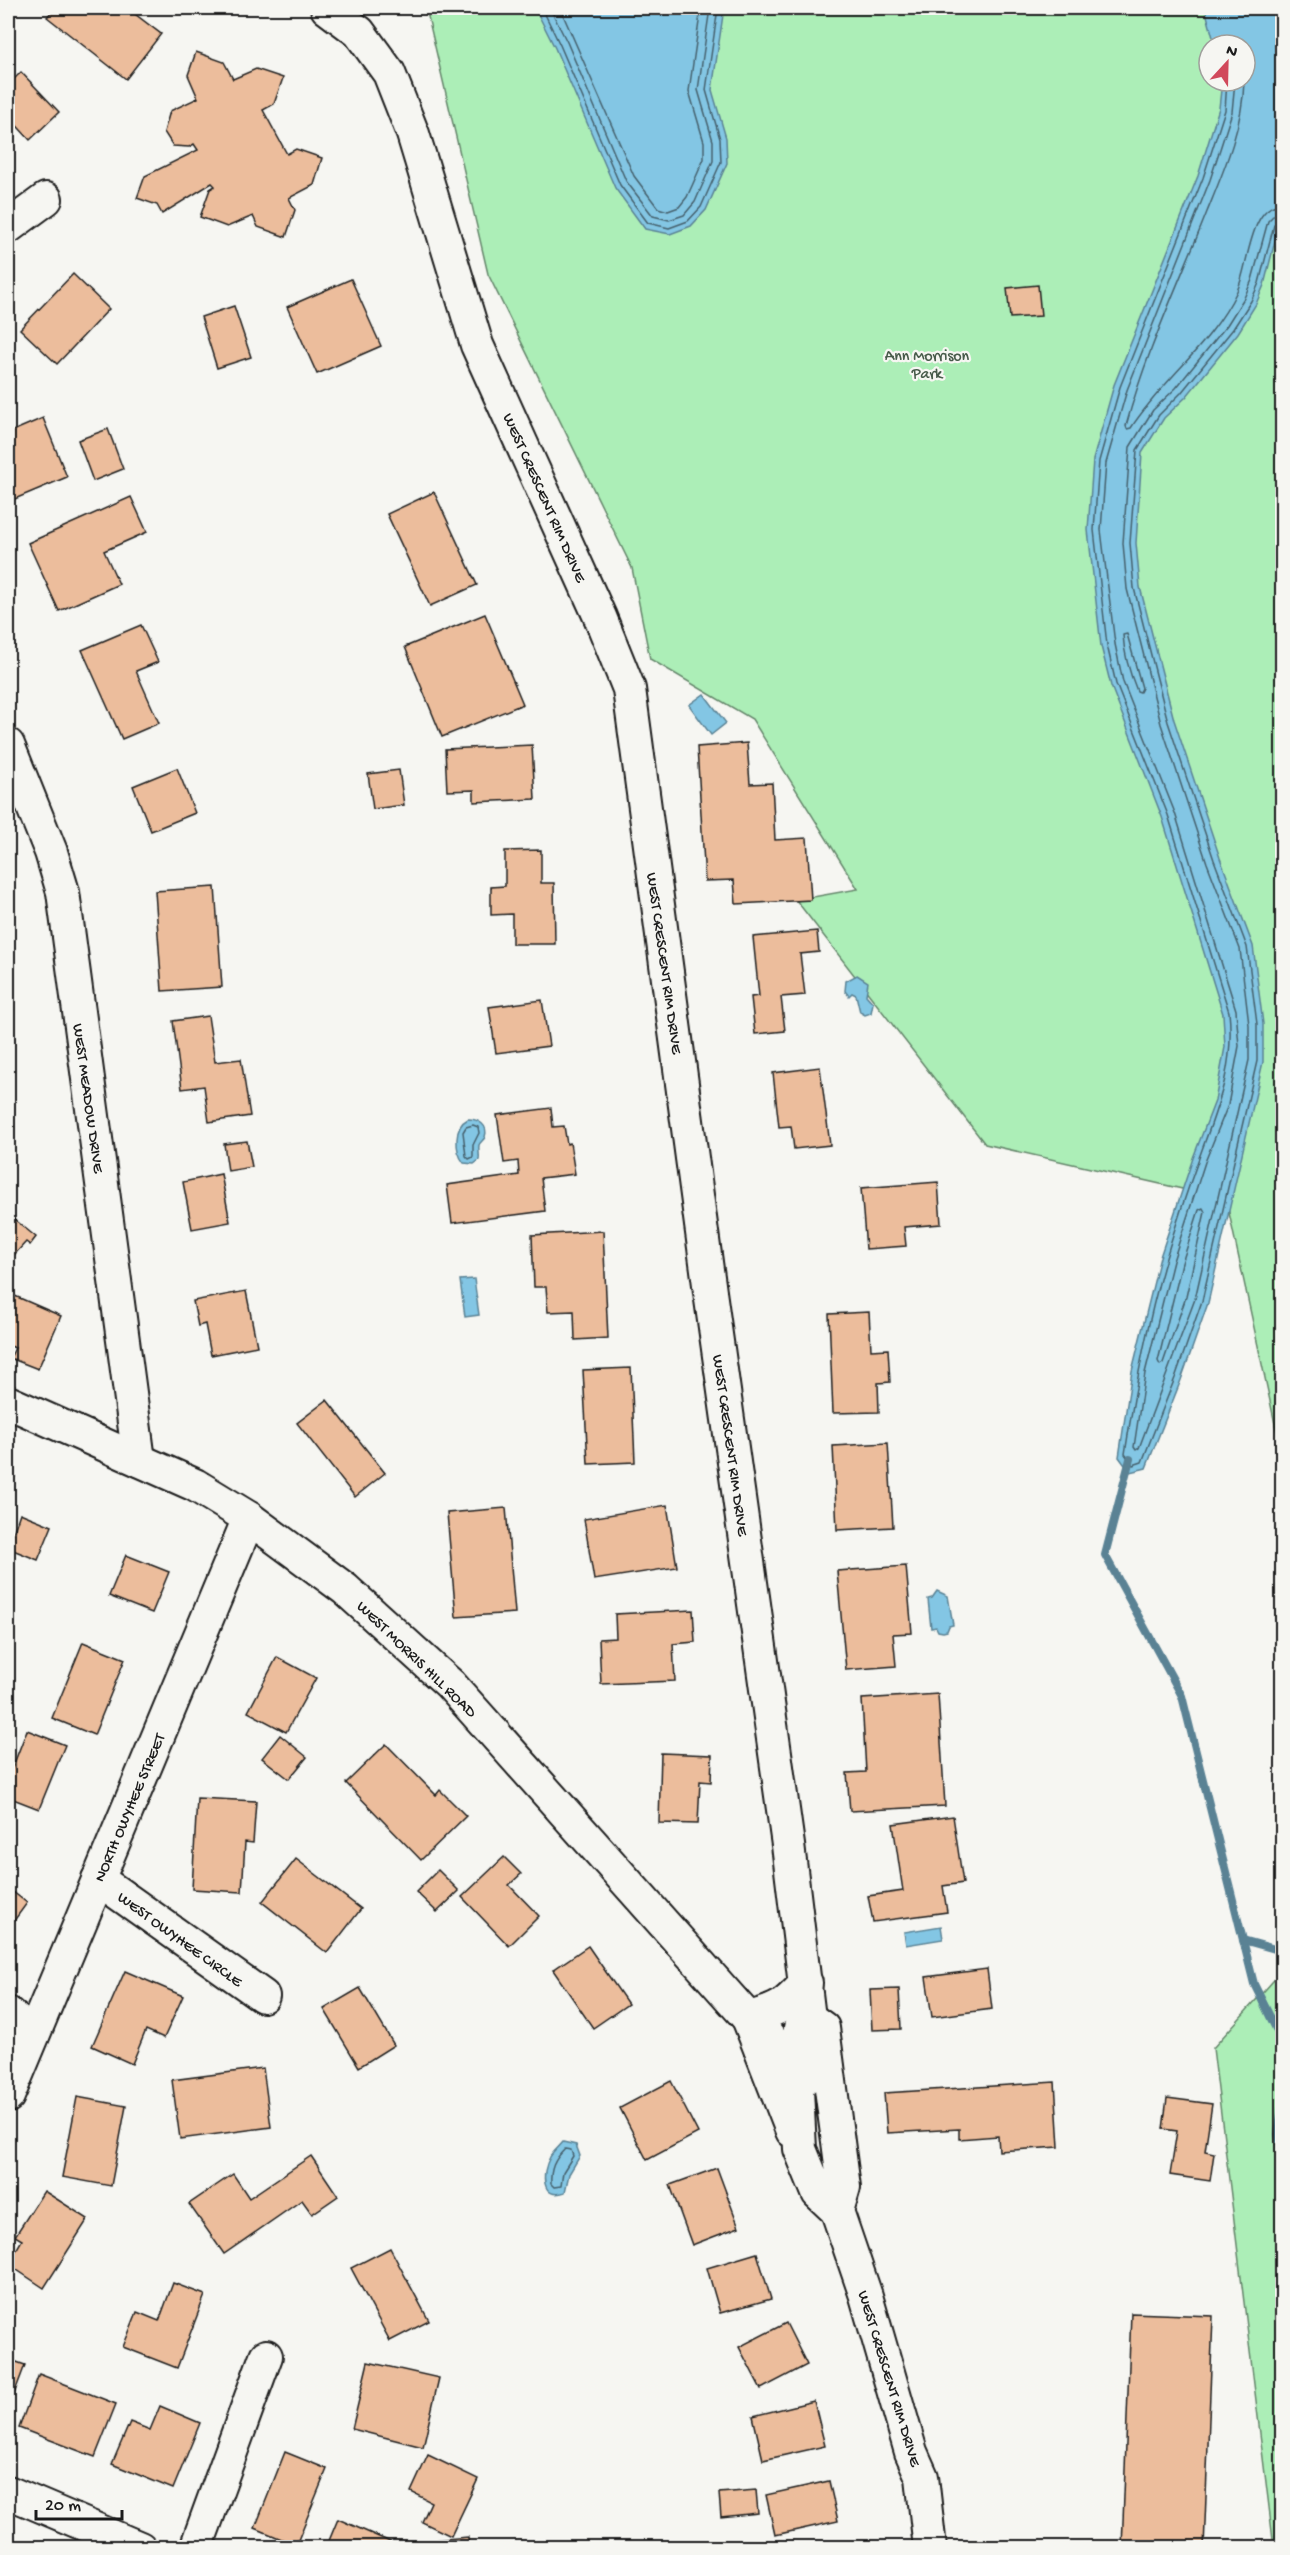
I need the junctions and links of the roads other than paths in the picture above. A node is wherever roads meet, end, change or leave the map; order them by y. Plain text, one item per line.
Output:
1 (327, 8) edge
2 (46, 199) dead end
3 (8, 227) edge
4 (8, 745) edge
5 (8, 1402) edge
6 (139, 1460) junction
7 (249, 1518) junction
8 (99, 1879) junction
9 (806, 1983) junction
10 (263, 1996) dead end
11 (8, 2013) edge
12 (748, 2018) junction
13 (809, 2018) junction
14 (33, 2035) junction
15 (796, 2070) junction
16 (8, 2096) edge
17 (836, 2128) junction
18 (800, 2149) junction
19 (837, 2211) junction
20 (266, 2356) dead end
21 (8, 2492) edge
22 (140, 2547) edge
23 (196, 2547) edge
24 (930, 2547) edge

1 - 9 street, WEST CRESCENT RIM DRIVE
2 - 3 street
4 - 6 street, WEST MEADOW DRIVE
5 - 6 street, WEST MORRIS HILL ROAD
6 - 7 street, WEST MORRIS HILL ROAD
7 - 8 street, NORTH OWYHEE STREET
7 - 12 street, WEST MORRIS HILL ROAD
8 - 10 street, WEST OWYHEE CIRCLE
8 - 14 street, NORTH OWYHEE STREET
9 - 12 street
9 - 13 street, WEST CRESCENT RIM DRIVE
11 - 14 street
12 - 15 street, WEST MORRIS HILL ROAD
12 - 18 street, WEST MORRIS HILL ROAD
13 - 15 street, WEST CRESCENT RIM DRIVE
13 - 17 street, WEST CRESCENT RIM DRIVE
14 - 16 street, NORTH OWYHEE STREET
15 - 17 street, WEST MORRIS HILL ROAD
15 - 18 street, WEST CRESCENT RIM DRIVE
17 - 19 street, WEST CRESCENT RIM DRIVE
18 - 19 street, WEST CRESCENT RIM DRIVE
19 - 24 street, WEST CRESCENT RIM DRIVE
20 - 23 street
21 - 22 street

